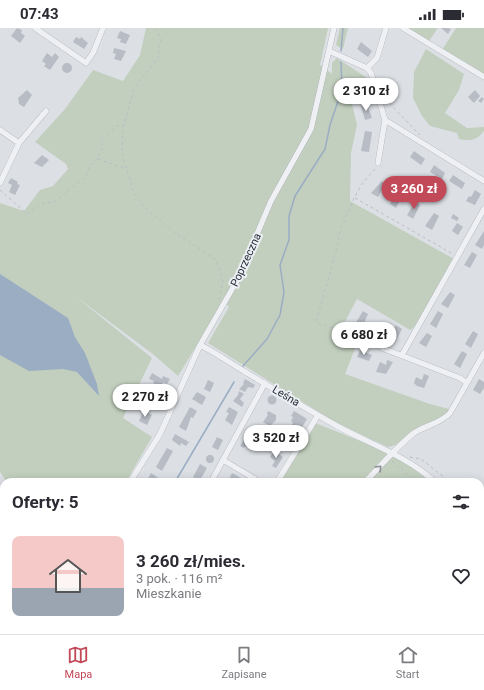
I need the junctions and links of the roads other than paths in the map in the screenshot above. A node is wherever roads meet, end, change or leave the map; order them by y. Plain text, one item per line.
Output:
1 (35, 28) edge
2 (103, 28) edge
3 (334, 28) edge
4 (386, 28) edge
5 (403, 28) edge
6 (329, 51) junction
7 (367, 68) junction
8 (484, 77) edge
9 (46, 111) dead end
10 (385, 120) junction
11 (0, 130) edge
12 (19, 143) junction
13 (378, 163) road end
14 (484, 181) edge
15 (0, 183) edge
16 (484, 209) edge
17 (200, 345) junction
18 (382, 348) road end
19 (484, 353) edge
20 (402, 355) junction
21 (264, 383) junction
22 (467, 383) junction
23 (318, 415) junction
24 (393, 452) junction
25 (223, 460) junction
26 (132, 478) edge
27 (213, 478) edge
28 (253, 478) edge
29 (279, 478) edge
30 (369, 478) edge
31 (430, 478) edge

1 - 2 street
3 - 6 street, Poprzeczna
4 - 7 street
5 - 8 street
6 - 7 street
6 - 17 street, Poprzeczna
7 - 10 street
9 - 12 street
10 - 13 street
10 - 14 street
11 - 12 street
12 - 15 street
16 - 20 street
17 - 21 street, Leśna
17 - 26 street, Poprzeczna
18 - 20 street
19 - 22 street
20 - 22 street
21 - 23 street, Leśna
21 - 25 street
22 - 24 street
23 - 24 street, Leśna
23 - 29 street
30 -> 24 street
24 - 31 street, Leśna
25 - 27 street
25 - 28 street

